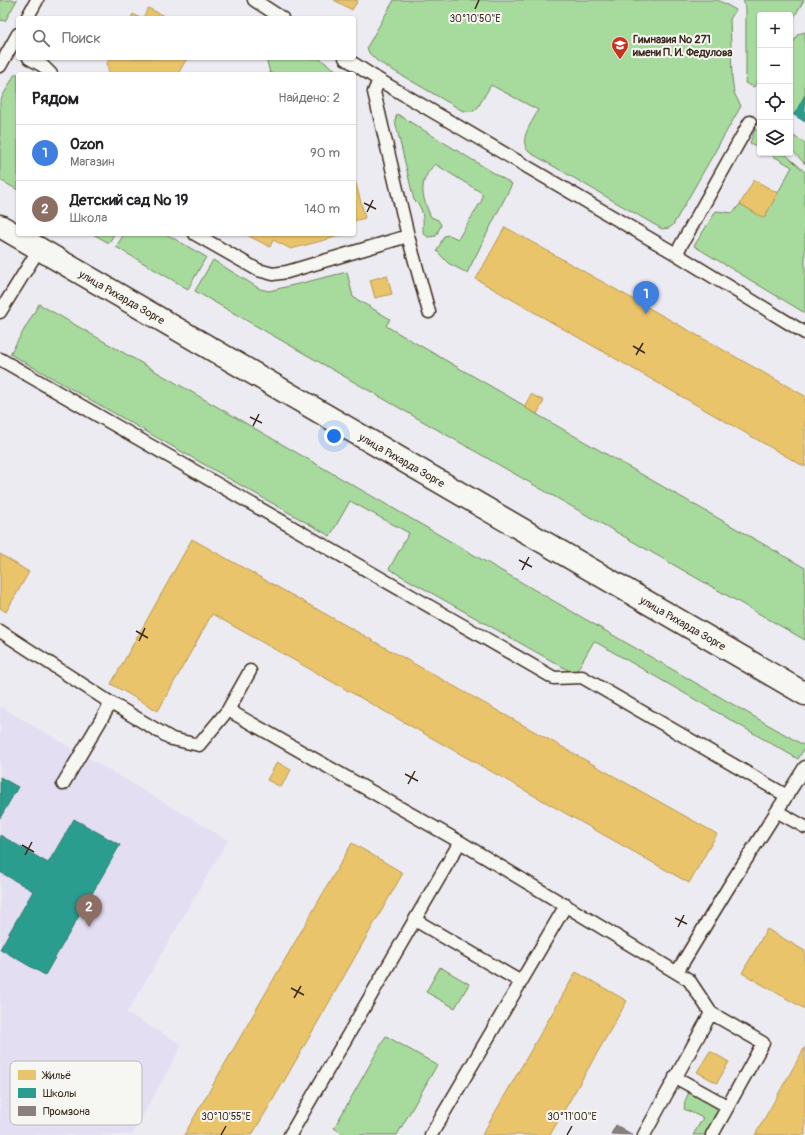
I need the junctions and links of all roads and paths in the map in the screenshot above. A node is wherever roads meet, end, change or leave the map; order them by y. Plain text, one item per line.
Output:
1 (37, 0) edge
2 (254, 0) edge
3 (28, 16) edge
4 (279, 16) edge
5 (14, 50) edge
6 (32, 60) edge
7 (348, 60) edge
8 (0, 66) edge
9 (49, 72) edge
10 (378, 80) junction
11 (750, 122) dead end
12 (0, 226) edge
13 (16, 235) edge
14 (17, 236) edge
15 (199, 236) edge
16 (408, 236) junction
17 (39, 249) junction
18 (676, 254) junction
19 (1, 310) edge
20 (429, 312) dead end
21 (805, 333) edge
22 (0, 359) edge
23 (0, 630) edge
24 (250, 671) dead end
25 (805, 694) edge
26 (111, 703) junction
27 (228, 710) junction
28 (805, 767) edge
29 (63, 784) dead end
30 (787, 796) junction
31 (778, 812) junction
32 (805, 828) edge
33 (460, 842) junction
34 (566, 905) junction
35 (415, 920) junction
36 (677, 972) junction
37 (521, 982) junction
38 (711, 1013) junction
39 (675, 1077) junction
40 (728, 1106) junction
41 (290, 1135) edge
42 (431, 1135) edge
43 (644, 1135) edge
44 (712, 1135) edge

1 - 3 lane
2 - 4 lane
5 - 8 lane
6 - 9 lane
7 - 10 lane
10 - 16 lane
10 - 18 lane
11 - 18 lane
12 - 13 street, улица Рихарда Зорге
14 - 17 street, улица Рихарда Зорге
15 - 16 lane
16 - 20 lane
17 - 19 lane
17 - 25 street, улица Рихарда Зорге
18 - 21 lane
22 - 30 lane
23 - 26 lane
24 - 27 lane
26 - 27 lane
26 - 29 lane
27 - 33 lane
28 - 30 lane
30 - 31 lane
31 - 32 lane
31 - 36 lane
33 - 34 lane
33 - 35 lane
34 - 36 lane
34 - 37 lane
35 - 37 lane
35 - 41 lane
36 - 38 lane
37 - 42 lane
38 - 39 lane
38 - 40 lane
39 - 40 lane
39 - 43 lane
40 - 44 lane

